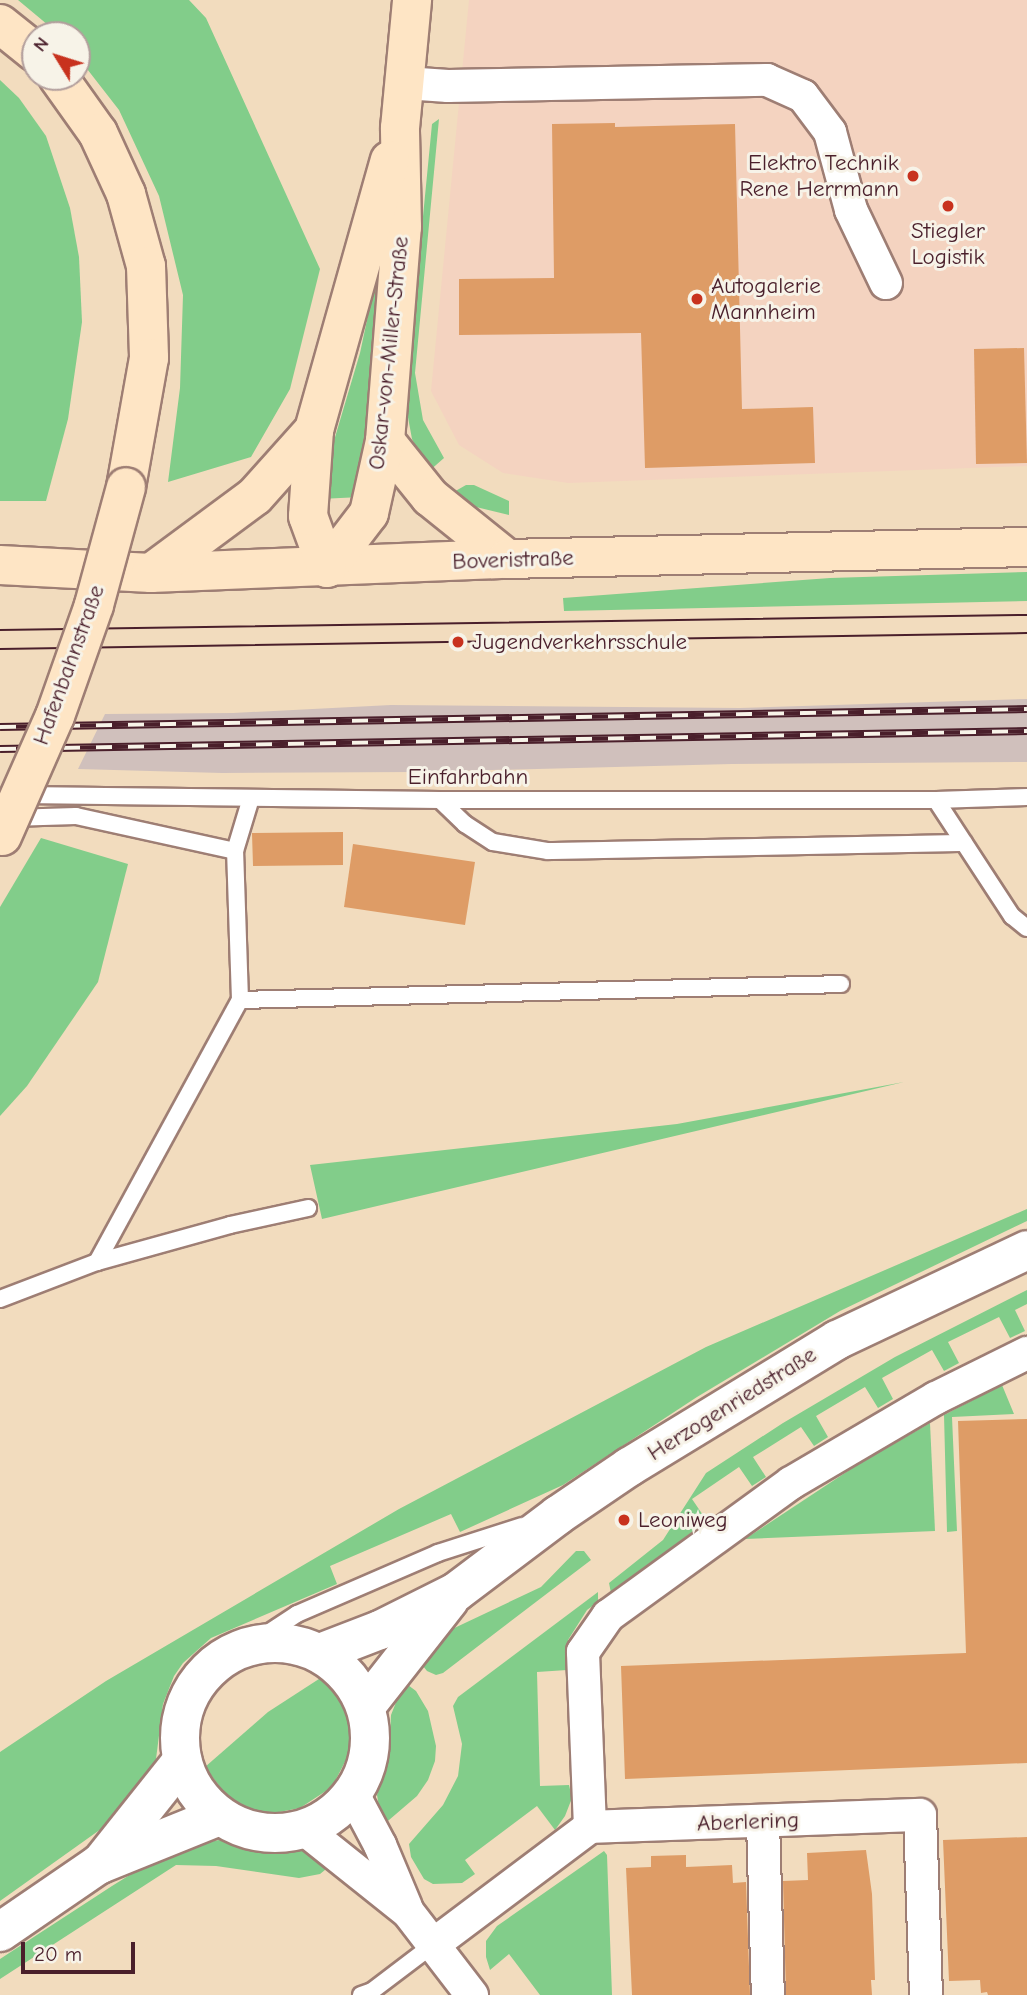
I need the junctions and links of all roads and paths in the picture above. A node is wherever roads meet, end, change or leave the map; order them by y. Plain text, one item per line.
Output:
1 (412, 0) edge
2 (0, 24) edge
3 (21, 41) edge
4 (405, 83) junction
5 (68, 91) edge
6 (400, 128) junction
7 (886, 283) dead end
8 (314, 430) junction
9 (385, 441) junction
10 (1027, 547) edge
11 (507, 559) junction
12 (0, 565) edge
13 (327, 568) junction
14 (151, 573) junction
15 (0, 796) edge
16 (1027, 797) edge
17 (251, 798) junction
18 (440, 800) junction
19 (936, 800) junction
20 (1, 831) edge
21 (964, 843) junction
22 (235, 851) junction
23 (1027, 928) edge
24 (841, 984) dead end
25 (240, 1000) junction
26 (308, 1208) dead end
27 (1027, 1250) edge
28 (96, 1262) junction
29 (0, 1299) edge
30 (1027, 1353) edge
31 (558, 1515) junction
32 (456, 1592) junction
33 (250, 1645) junction
34 (320, 1653) junction
35 (366, 1706) junction
36 (182, 1761) junction
37 (353, 1794) junction
38 (219, 1816) junction
39 (763, 1821) junction
40 (590, 1827) junction
41 (304, 1829) junction
42 (98, 1865) junction
43 (408, 1912) junction
44 (0, 1933) edge
45 (434, 1944) junction
46 (361, 1995) edge
47 (472, 1995) edge
48 (768, 1995) edge
49 (926, 1995) edge

1 - 4 main road, Oskar-von-Miller-Straße
2 - 3 main road
4 - 6 main road, Oskar-von-Miller-Straße
4 - 7 street
5 - 20 main road, Hafenbahnstraße, bridge
6 - 8 main road, Oskar-von-Miller-Straße
6 - 9 main road, Oskar-von-Miller-Straße
8 - 13 main road, Oskar-von-Miller-Straße
8 - 14 main road
9 - 11 main road
9 - 13 main road, Oskar-von-Miller-Straße
10 - 11 main road, Boveristraße
11 - 13 main road, Boveristraße
12 - 14 main road, Boveristraße
13 - 14 main road, Boveristraße
15 - 17 lane, Einfahrbahn
16 - 19 lane, Einfahrbahn
17 - 18 lane, Einfahrbahn
17 - 22 lane
18 - 19 lane, Einfahrbahn
18 - 21 lane
19 - 21 lane
20 - 22 lane
21 - 23 lane
22 - 25 lane
24 - 25 lane
25 - 28 lane
26 - 28 lane
27 - 31 street, Herzogenriedstraße
28 - 29 lane
30 - 40 street
31 - 32 street, Herzogenriedstraße
31 - 33 lane
32 - 34 street, Herzogenriedstraße
32 - 35 street, Herzogenriedstraße
33 - 34 street
33 - 36 street
34 - 35 street
35 - 37 street
36 - 38 street
36 - 42 street
37 - 41 street
37 - 43 street
38 - 41 street
38 - 42 street
39 - 40 street, Aberlering
39 - 48 street
39 - 49 street, Aberlering
40 - 45 street
41 - 43 street
42 - 44 street
43 - 45 street
45 - 46 lane
45 - 47 street

